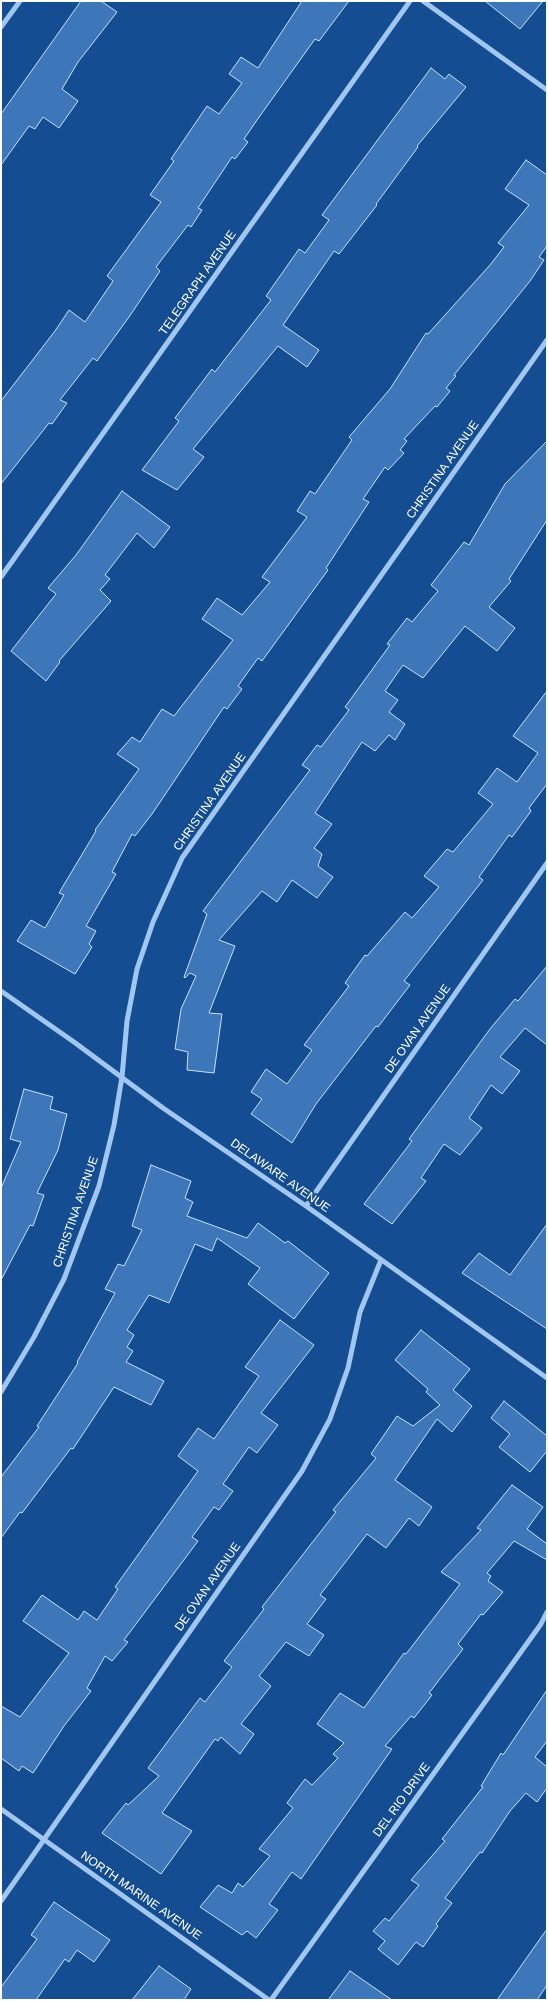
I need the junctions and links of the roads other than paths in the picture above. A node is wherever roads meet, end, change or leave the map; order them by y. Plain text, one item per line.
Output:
1 (20, 1) edge
2 (410, 1) edge
3 (423, 1) edge
4 (1, 27) edge
5 (547, 90) edge
6 (547, 340) edge
7 (1, 577) edge
8 (547, 863) edge
9 (1, 991) edge
10 (122, 1077) junction
11 (306, 1206) junction
12 (381, 1260) junction
13 (547, 1378) edge
14 (1, 1392) edge
15 (547, 1612) edge
16 (1, 1809) edge
17 (44, 1840) junction
18 (1, 1901) edge
19 (270, 2000) edge

1 - 4 street
2 - 7 street, TELEGRAPH AVENUE
3 - 5 street
6 - 10 street, CHRISTINA AVENUE
8 - 11 street, DE OVAN AVENUE
9 - 10 street, DELAWARE AVENUE
10 - 11 street, DELAWARE AVENUE
10 - 14 street, CHRISTINA AVENUE
11 - 12 street, DELAWARE AVENUE
12 - 13 street, DELAWARE AVENUE
12 - 17 street, DE OVAN AVENUE
15 - 19 street, DEL RIO DRIVE
16 - 17 street, NORTH MARINE AVENUE
17 - 18 street, DE OVAN AVENUE
17 - 19 street, NORTH MARINE AVENUE

